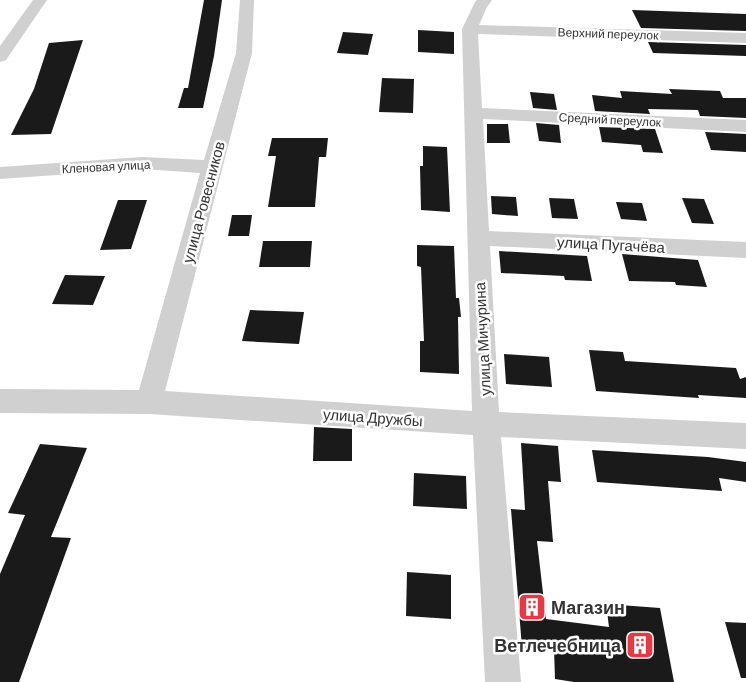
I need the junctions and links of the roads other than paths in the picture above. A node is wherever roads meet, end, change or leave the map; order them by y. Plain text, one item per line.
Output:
1 (40, 0) edge
2 (247, 0) edge
3 (485, 0) edge
4 (470, 29) junction
5 (746, 38) edge
6 (0, 57) edge
7 (474, 113) junction
8 (746, 126) edge
9 (211, 170) junction
10 (0, 174) edge
11 (477, 238) junction
12 (746, 250) edge
13 (0, 401) edge
14 (149, 402) junction
15 (486, 424) junction
16 (746, 436) edge
17 (503, 682) edge

1 - 6 street
2 - 9 street, улица Ровесников
3 - 4 street, улица Мичурина
4 - 5 street, Верхний переулок
4 - 7 street, улица Мичурина
7 - 8 street, Средний переулок
7 - 11 street, улица Мичурина
9 - 10 street, Кленовая улица
9 - 14 street, улица Ровесников
11 - 12 street, улица Пугачёва
11 - 15 street, улица Мичурина
13 - 14 street, улица Дружбы
14 - 15 street, улица Дружбы
15 - 16 street, улица Дружбы
15 - 17 street, улица Мичурина

